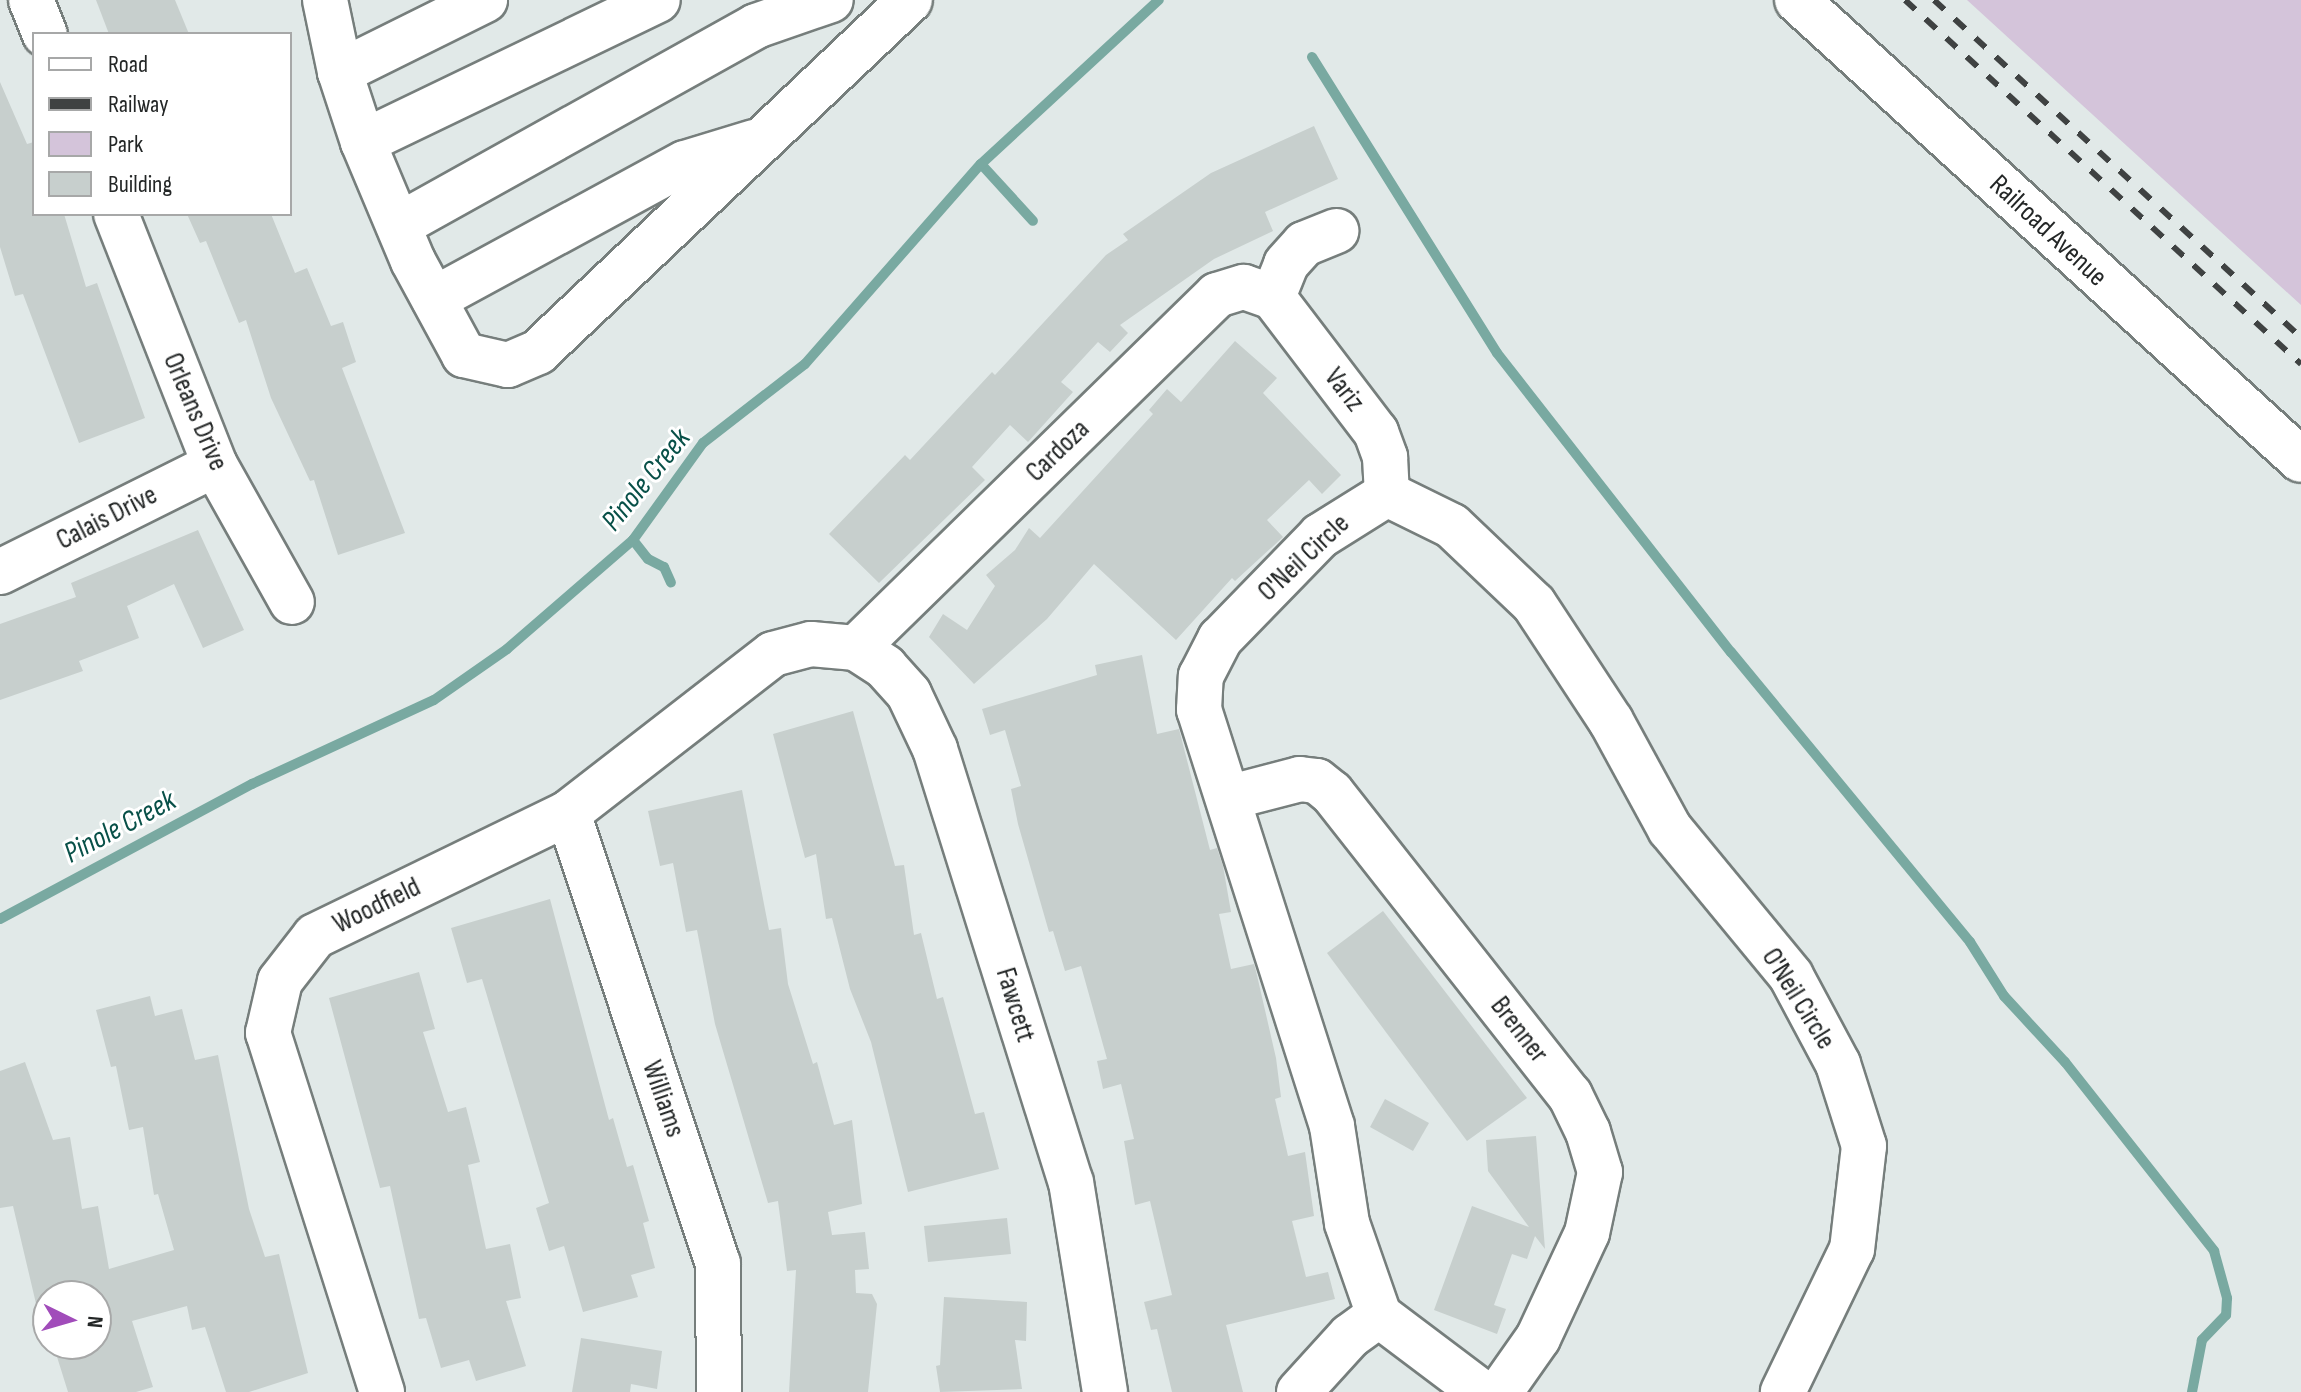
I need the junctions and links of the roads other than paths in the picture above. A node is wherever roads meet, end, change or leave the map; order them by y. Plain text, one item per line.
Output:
1 (31, 0) edge
2 (485, 0) edge
3 (658, 0) edge
4 (831, 0) edge
5 (910, 0) edge
6 (1797, 0) edge
7 (330, 2) edge
8 (44, 32) edge
9 (340, 72) junction
10 (764, 139) junction
11 (363, 142) junction
12 (117, 216) edge
13 (399, 225) junction
14 (1337, 231) dead end
15 (1273, 297) junction
16 (434, 299) junction
17 (2301, 460) edge
18 (215, 465) junction
19 (1387, 494) junction
20 (0, 572) edge
21 (292, 602) dead end
22 (856, 648) junction
23 (1231, 797) junction
24 (568, 813) junction
25 (1379, 1315) junction
26 (382, 1392) edge
27 (719, 1392) edge
28 (1105, 1392) edge
29 (1299, 1392) edge
30 (1481, 1392) edge
31 (1500, 1392) edge
32 (1783, 1392) edge

1 - 8 street
2 - 9 street
3 - 11 street
4 - 13 street
5 - 10 street
6 - 17 street, Railroad Avenue
7 - 9 street
9 - 11 street
10 - 16 street
10 - 16 street
11 - 13 street
12 - 18 street, Orleans Drive
13 - 16 street
14 - 15 street
15 - 19 street, Variz
15 - 22 street, Cardoza
18 - 20 street, Calais Drive
18 - 21 street, Orleans Drive
19 - 23 street, O'Neil Circle
19 - 32 street, O'Neil Circle
22 - 24 street, Woodfield
22 - 28 street, Fawcett
23 - 25 street, O'Neil Circle
23 - 31 street, Brenner
24 - 26 street, Woodfield
24 - 27 street, Williams
25 - 29 street
25 - 30 street

